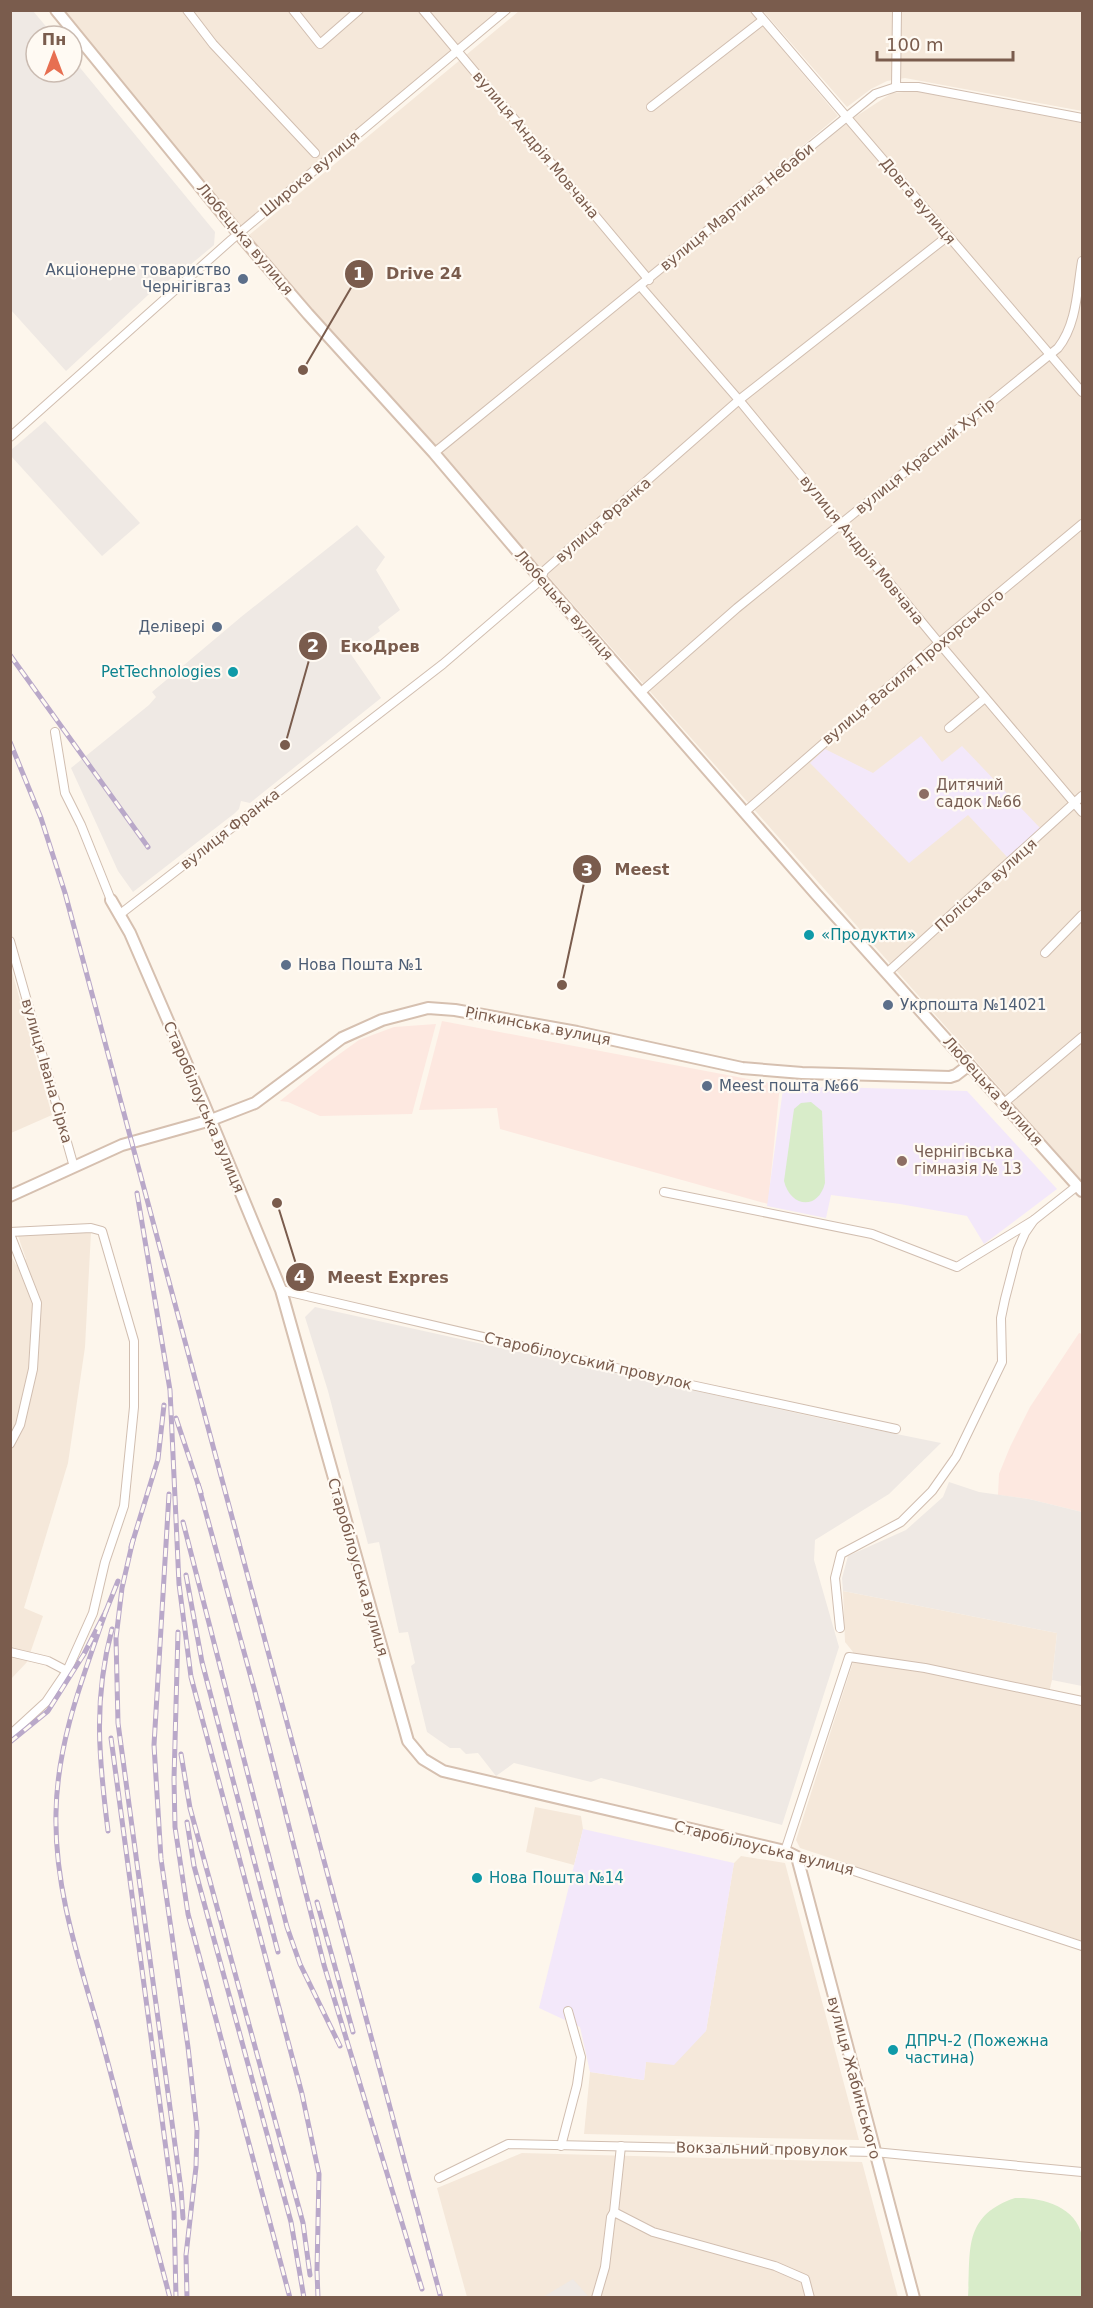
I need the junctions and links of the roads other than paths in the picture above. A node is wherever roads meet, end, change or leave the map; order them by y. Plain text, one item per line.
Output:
1 (56, 10) edge
2 (187, 10) edge
3 (293, 10) edge
4 (359, 10) edge
5 (423, 10) edge
6 (506, 10) edge
7 (755, 10) edge
8 (897, 10) edge
9 (763, 20) junction
10 (458, 51) junction
11 (896, 87) junction
12 (651, 107) dead end
13 (847, 117) junction
14 (1083, 118) edge
15 (315, 153) dead end
16 (239, 234) junction
17 (948, 236) junction
18 (1083, 261) edge
19 (649, 280) junction
20 (641, 287) junction
21 (1051, 355) junction
22 (1083, 392) edge
23 (739, 400) junction
24 (10, 437) edge
25 (434, 453) junction
26 (840, 524) junction
27 (1083, 525) edge
28 (541, 579) junction
29 (939, 643) junction
30 (640, 693) junction
31 (985, 698) junction
32 (949, 728) dead end
33 (55, 732) dead end
34 (1083, 796) edge
35 (1074, 804) junction
36 (746, 811) junction
37 (1083, 812) edge
38 (111, 900) joint
39 (119, 915) junction
40 (1083, 915) edge
41 (10, 941) edge
42 (1045, 954) dead end
43 (888, 972) junction
44 (1083, 1037) edge
45 (969, 1065) junction
46 (1004, 1103) junction
47 (211, 1120) junction
48 (74, 1167) junction
49 (1080, 1188) edge
50 (664, 1192) dead end
51 (10, 1196) edge
52 (1034, 1220) junction
53 (10, 1233) edge
54 (281, 1290) junction
55 (896, 1429) dead end
56 (10, 1444) edge
57 (840, 1628) dead end
58 (10, 1652) edge
59 (68, 1671) junction
60 (1083, 1701) edge
61 (10, 1735) edge
62 (785, 1851) junction
63 (797, 1857) junction
64 (1083, 1946) edge
65 (568, 2011) dead end
66 (561, 2146) junction
67 (621, 2146) junction
68 (874, 2152) junction
69 (1083, 2172) edge
70 (439, 2178) dead end
71 (613, 2215) junction
72 (596, 2298) edge
73 (810, 2298) edge
74 (914, 2298) edge

1 - 16 main road, Любецька вулиця
2 - 15 street
3 - 4 street
5 - 10 street, вулиця Андрія Мовчана
6 - 10 street, Широка вулиця
7 - 9 street, Довга вулиця
8 - 11 street
9 - 12 street
9 - 13 street, Довга вулиця
10 - 16 street, Широка вулиця
10 - 19 street, вулиця Андрія Мовчана
11 - 13 street, вулиця Мартина Небаби
11 - 14 street, вулиця Мартина Небаби
13 - 17 street, Довга вулиця
13 - 19 street, вулиця Мартина Небаби
16 - 24 street, Широка вулиця
16 - 25 main road, Любецька вулиця
17 - 21 street, Довга вулиця
17 - 23 street, вулиця Франка
18 - 21 street, вулиця Красний Хутір
19 - 20 street, вулиця Мартина Небаби
20 - 23 street, вулиця Андрія Мовчана
20 - 25 street, вулиця Мартина Небаби
21 - 22 street, Довга вулиця
21 - 26 street, вулиця Красний Хутір
23 - 26 street, вулиця Андрія Мовчана
23 - 28 street, вулиця Франка
25 - 28 main road, Любецька вулиця
26 - 29 street, вулиця Андрія Мовчана
26 - 30 street, вулиця Красний Хутір
27 - 29 street, вулиця Василя Прохорського
28 - 30 main road, Любецька вулиця
28 - 39 street, вулиця Франка
29 - 31 street, вулиця Андрія Мовчана
29 - 36 street, вулиця Василя Прохорського
30 - 36 main road, Любецька вулиця
31 - 32 street
31 - 35 street, вулиця Андрія Мовчана
33 - 38 street, Старобілоуська вулиця
34 - 35 street, Поліська вулиця
35 - 37 street, вулиця Андрія Мовчана
35 - 43 street, Поліська вулиця
36 - 43 main road, Любецька вулиця
38 - 39 main road, Старобілоуська вулиця
39 - 47 main road, Старобілоуська вулиця
40 - 42 street
41 - 48 street, вулиця Івана Сірка
43 - 45 main road, Любецька вулиця
44 - 46 street
45 - 46 main road, Любецька вулиця
45 - 47 main road, Ріпкинська вулиця
46 - 49 main road, Любецька вулиця
47 - 48 main road, Ріпкинська вулиця
47 - 54 main road, Старобілоуська вулиця
48 - 51 main road, Ріпкинська вулиця
49 - 52 street
50 - 52 street
52 - 57 street
53 - 56 street
53 - 59 street
54 - 55 street, Старобілоуський провулок
54 - 62 main road, Старобілоуська вулиця
58 - 59 street
59 - 61 street
60 - 62 street
62 - 63 main road, Старобілоуська вулиця
63 - 64 street, Старобілоуська вулиця
63 - 68 main road, вулиця Жабинського
65 - 66 street
66 - 67 street, Вокзальний провулок
66 - 70 street, Вокзальний провулок
67 - 68 street, Вокзальний провулок
67 - 71 street
68 - 69 street, Вокзальний провулок
68 - 74 main road, вулиця Жабинського
71 - 72 street
71 - 73 street

